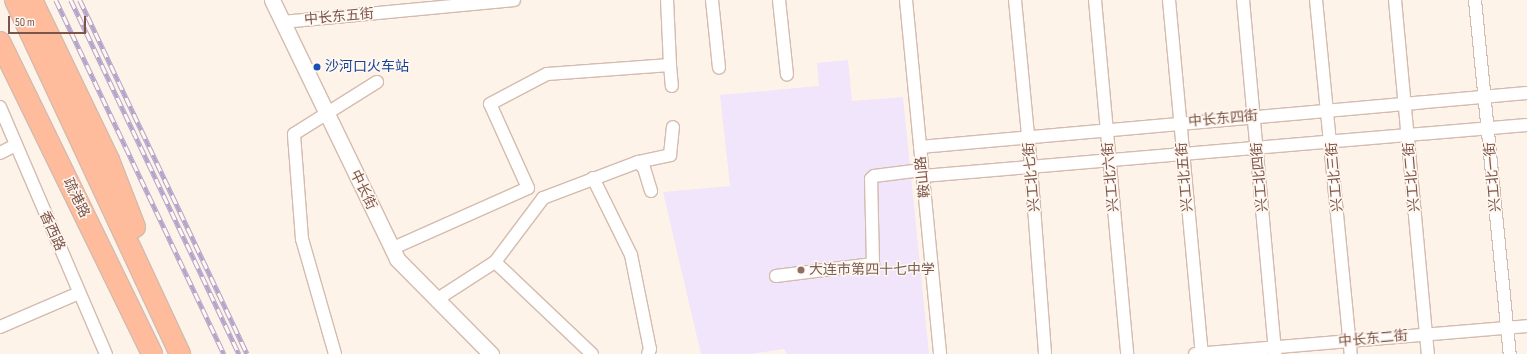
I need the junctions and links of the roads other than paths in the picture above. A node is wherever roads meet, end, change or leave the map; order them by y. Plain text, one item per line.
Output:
1 (15, 0) edge
2 (32, 0) edge
3 (272, 0) edge
4 (514, 0) edge
5 (666, 0) edge
6 (712, 0) edge
7 (779, 0) edge
8 (906, 0) edge
9 (1015, 0) edge
10 (1094, 0) edge
11 (1169, 0) edge
12 (1243, 0) edge
13 (1316, 0) edge
14 (1395, 0) edge
15 (1475, 0) edge
16 (283, 22) junction
17 (0, 42) edge
18 (670, 65) junction
19 (719, 68) dead end
20 (786, 75) dead end
21 (377, 82) dead end
22 (672, 86) dead end
23 (1527, 93) edge
24 (1485, 97) junction
25 (1405, 104) junction
26 (0, 107) edge
27 (1328, 111) junction
28 (325, 112) junction
29 (1255, 116) junction
30 (1180, 122) junction
31 (1527, 125) edge
32 (673, 126) dead end
33 (1488, 128) junction
34 (1107, 129) junction
35 (1408, 135) junction
36 (1028, 136) junction
37 (1332, 142) junction
38 (14, 146) junction
39 (920, 147) junction
40 (1258, 148) junction
41 (0, 153) edge
42 (1183, 154) junction
43 (1110, 160) junction
44 (638, 162) junction
45 (1032, 167) junction
46 (922, 173) junction
47 (593, 178) junction
48 (651, 192) dead end
49 (391, 249) junction
50 (495, 262) junction
51 (776, 276) dead end
52 (78, 292) junction
53 (436, 300) junction
54 (1527, 326) edge
55 (0, 327) edge
56 (1507, 328) junction
57 (1427, 334) junction
58 (1350, 341) junction
59 (1275, 351) edge
60 (106, 354) edge
61 (152, 354) edge
62 (180, 354) edge
63 (183, 354) edge
64 (335, 354) edge
65 (491, 354) edge
66 (592, 354) edge
67 (648, 354) edge
68 (940, 354) edge
69 (1045, 354) edge
70 (1127, 354) edge
71 (1200, 354) edge
72 (1351, 354) edge
73 (1428, 354) edge
74 (1510, 354) edge

1 - 62 highway
2 - 63 highway
3 - 16 street, 中长街
4 - 16 street, 中长东五街
5 - 18 street
6 - 19 street
7 - 20 street
8 - 39 street, 鞍山路
9 - 36 street, 兴工北七街
10 - 34 street, 兴工北六街
11 - 30 street, 兴工北五街
12 - 29 street, 兴工北四街
13 - 27 street, 兴工北三街
14 - 25 street, 兴工北二街
15 - 24 street, 兴工北一街
16 - 28 street, 中长街
17 - 61 highway, 疏港路
18 - 22 street
18 - 49 street
21 - 28 street
23 - 24 street, 中长东四街
24 - 25 street, 中长东四街
24 - 33 street, 兴工北一街
25 - 27 street, 中长东四街
25 - 35 street, 兴工北二街
26 - 38 street, 香西路
27 - 29 street, 中长东四街
27 - 37 street, 兴工北三街
28 - 49 street, 中长街
28 - 64 street
29 - 30 street, 中长东四街
29 - 40 street, 兴工北四街
30 - 34 street, 中长东四街
30 - 42 street, 兴工北五街
31 - 33 street
32 - 44 street
33 - 35 street
33 - 56 street, 兴工北一街
34 - 36 street, 中长东四街
34 - 43 street, 兴工北六街
35 - 37 street
35 - 57 street, 兴工北二街
36 - 39 street, 中长东四街
36 - 45 street, 兴工北七街
37 - 40 street
37 - 58 street, 兴工北三街
38 - 41 street
38 - 52 street, 香西路
39 - 46 street, 鞍山路
40 - 42 street
40 - 59 street, 兴工北四街
42 - 43 street
42 - 71 street, 兴工北五街
43 - 45 street
43 - 70 street, 兴工北六街
44 - 47 street
44 - 48 street
45 - 46 street
45 - 69 street, 兴工北七街
46 - 51 street
46 - 68 street, 鞍山路
47 - 50 street
47 - 67 street
49 - 53 street, 中长街
50 - 53 street
50 - 66 street
52 - 55 street
52 - 60 street, 香西路
53 - 65 street, 中长街
54 - 56 street, 中长东二街
56 - 57 street, 中长东二街
56 - 74 street, 兴工北一街
57 - 58 street, 中长东二街
57 - 73 street, 兴工北二街
58 - 59 street, 中长东二街
58 - 72 street, 兴工北三街
59 - 71 street, 中长东二街

